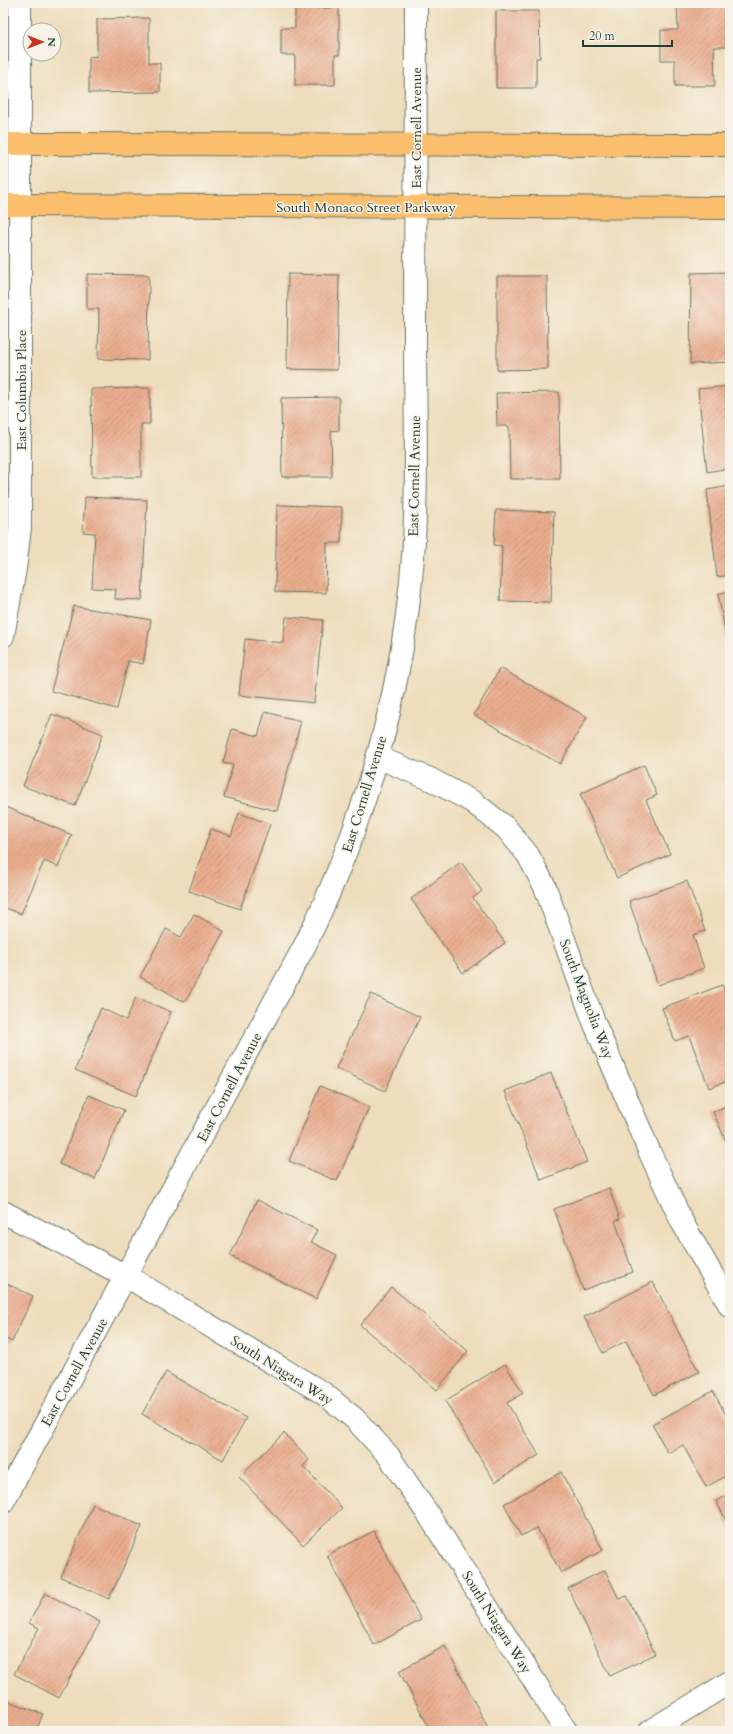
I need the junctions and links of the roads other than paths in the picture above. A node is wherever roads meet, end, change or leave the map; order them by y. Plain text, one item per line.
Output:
1 (20, 3) edge
2 (416, 3) edge
3 (11, 144) edge
4 (416, 145) junction
5 (730, 145) edge
6 (11, 205) edge
7 (416, 207) junction
8 (730, 208) edge
9 (12, 525) edge
10 (3, 636) edge
11 (377, 757) junction
12 (3, 1212) edge
13 (126, 1276) junction
14 (730, 1306) edge
15 (3, 1502) edge
16 (730, 1682) edge
17 (566, 1731) edge
18 (650, 1731) edge

1 - 3 street, East Columbia Place
2 - 4 street, East Cornell Avenue
3 - 4 main road
3 - 6 street, East Columbia Place
4 - 5 main road
4 - 7 street, East Cornell Avenue
6 - 7 main road, South Monaco Street Parkway
6 - 9 street, East Columbia Place
7 - 8 main road, South Monaco Street Parkway
7 - 11 street, East Cornell Avenue
9 - 10 street, East Columbia Place
11 - 13 street, East Cornell Avenue
11 - 14 street, South Magnolia Way
12 - 13 street, South Niagara Way
13 - 15 street, East Cornell Avenue
13 - 17 street, South Niagara Way
16 - 18 street

